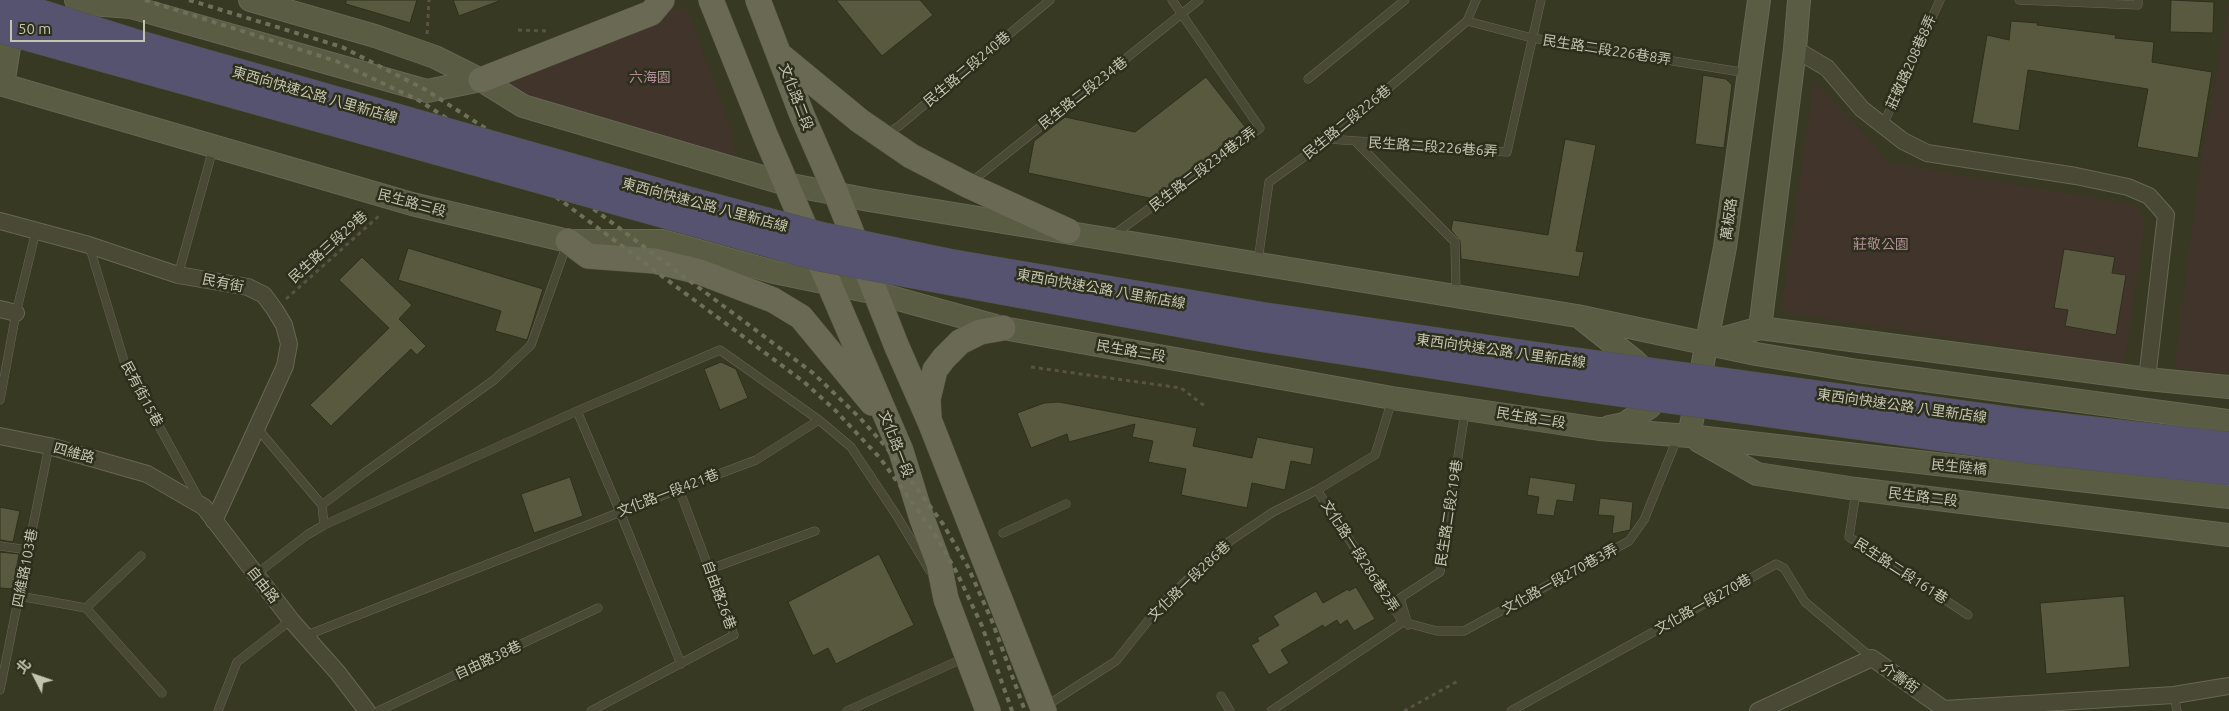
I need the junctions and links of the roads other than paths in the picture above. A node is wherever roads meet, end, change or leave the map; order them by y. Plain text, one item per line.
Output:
1 (16, 0) edge
2 (76, 0) edge
3 (250, 0) edge
4 (662, 0) edge
5 (711, 0) edge
6 (758, 0) edge
7 (1050, 0) edge
8 (1172, 0) edge
9 (1199, 0) edge
10 (1405, 0) edge
11 (1476, 0) edge
12 (1541, 0) edge
13 (1759, 0) edge
14 (1799, 0) edge
15 (1940, 0) edge
16 (2020, 0) edge
17 (2138, 0) edge
18 (0, 1) edge
19 (124, 4) edge
20 (1183, 14) junction
21 (1467, 21) junction
22 (0, 29) edge
23 (1532, 38) junction
24 (1795, 49) junction
25 (780, 54) junction
26 (1749, 73) junction
27 (481, 80) junction
28 (1308, 80) dead end
29 (1, 84) edge
30 (1883, 125) junction
31 (883, 136) junction
32 (1329, 139) junction
33 (1356, 142) junction
34 (214, 148) junction
35 (786, 184) junction
36 (966, 186) junction
37 (836, 192) junction
38 (0, 221) edge
39 (36, 231) junction
40 (1068, 231) junction
41 (1109, 238) junction
42 (568, 241) junction
43 (88, 246) junction
44 (1258, 262) junction
45 (178, 275) junction
46 (830, 285) junction
47 (876, 293) junction
48 (1456, 295) junction
49 (0, 309) edge
50 (16, 312) junction
51 (1577, 316) junction
52 (1002, 328) junction
53 (1760, 328) junction
54 (1706, 343) junction
55 (2147, 379) junction
56 (2229, 387) edge
57 (1392, 398) junction
58 (0, 400) edge
59 (1465, 408) junction
60 (577, 411) junction
61 (819, 420) junction
62 (887, 420) junction
63 (2229, 421) edge
64 (930, 422) junction
65 (257, 427) junction
66 (1598, 429) junction
67 (0, 436) edge
68 (1683, 436) junction
69 (49, 446) junction
70 (2229, 446) edge
71 (2229, 471) edge
72 (147, 474) joint
73 (678, 488) junction
74 (1856, 489) junction
75 (1317, 490) junction
76 (2229, 496) edge
77 (1066, 504) dead end
78 (322, 505) junction
79 (204, 508) junction
80 (620, 512) junction
81 (214, 521) junction
82 (324, 525) junction
83 (815, 531) dead end
84 (1003, 533) dead end
85 (2229, 535) edge
86 (0, 546) edge
87 (28, 550) junction
88 (141, 556) dead end
89 (710, 569) junction
90 (255, 575) junction
91 (19, 596) junction
92 (946, 599) junction
93 (86, 608) junction
94 (598, 608) dead end
95 (1968, 615) dead end
96 (291, 620) junction
97 (1406, 624) junction
98 (305, 636) junction
99 (968, 656) junction
100 (1872, 658) junction
101 (681, 664) junction
102 (2229, 686) edge
103 (0, 690) edge
104 (162, 693) dead end
105 (1221, 696) dead end
106 (2176, 703) edge
107 (1041, 710) edge
108 (1944, 710) edge
109 (218, 711) edge
110 (367, 711) edge
111 (378, 711) edge
112 (591, 711) edge
113 (847, 711) edge
114 (988, 711) edge
115 (1230, 711) edge
116 (1271, 711) edge
117 (1511, 711) edge
118 (1758, 711) edge

1 - 29 main road
2 - 19 main road
3 - 27 main road
4 - 27 main road
5 - 35 main road
6 - 25 main road, 文化路二段
7 - 31 lane, 民生路二段240巷
8 - 20 lane
9 - 20 lane, 民生路二段234巷
10 - 28 lane
11 - 21 lane, 民生路二段226巷
12 - 23 lane
13 - 26 main road, 萬板路
14 - 24 main road
15 - 30 lane, 莊敬路208巷8弄
16 - 17 lane
18 - 70 highway, 東西向快速公路 八里新店線, bridge
19 - 27 main road
20 - 36 lane, 民生路二段234巷
20 - 41 lane, 民生路二段234巷2弄
21 - 23 lane, 民生路二段226巷8弄
21 - 32 lane, 民生路二段226巷
22 - 71 highway, 東西向快速公路 八里新店線, bridge
23 - 26 lane, 民生路二段226巷8弄
23 - 33 lane, 民生路二段226巷6弄
24 - 30 street
24 - 53 main road
25 - 31 main road
25 - 37 main road, 文化路二段
26 - 54 main road, 萬板路
27 - 35 main road
29 - 34 main road, 民生路三段
30 - 55 street
31 - 36 main road
32 - 33 lane, 民生路二段226巷6弄
32 - 44 lane, 民生路二段226巷
33 - 48 lane
34 - 42 main road, 民生路三段
34 - 45 lane
35 - 37 main road
35 - 46 main road, 文化路一段
36 - 40 main road
37 - 40 main road
37 - 47 main road
38 - 39 street, 民有街
39 - 43 street, 民有街
39 - 50 lane
40 - 41 main road
41 - 44 main road
42 - 46 main road, 民生路三段
42 - 62 main road
42 - 78 lane
43 - 45 street, 民有街
43 - 79 lane, 民有街15巷
44 - 48 main road
45 - 65 street, 民有街
46 - 47 main road, 民生路二段
46 - 62 main road, 文化路一段
47 - 52 main road, 民生路二段
47 - 64 main road
48 - 51 main road
49 - 50 street
50 - 58 lane
51 - 54 main road
51 - 66 main road
52 - 57 main road, 民生路二段
52 - 64 main road
53 - 54 main road
53 - 55 main road
54 - 63 main road
54 - 68 main road, 萬板路
55 - 56 main road
57 - 59 main road, 民生路二段
57 - 75 lane, 文化路一段286巷
59 - 66 main road, 民生路二段
59 - 97 lane, 民生路二段219巷
60 - 61 lane
60 - 80 lane
60 - 82 lane
61 - 73 lane, 文化路一段421巷
61 - 92 lane
62 - 92 main road, 文化路一段
64 - 107 main road
65 - 78 lane
65 - 81 street, 民有街
66 - 68 main road, 民生路二段
67 - 69 street, 四維路
68 - 74 main road, 民生路二段
68 - 76 main road, 民生陸橋
68 - 97 lane, 文化路一段270巷3弄
69 - 72 street, 四維路
69 - 87 lane, 四維路103巷
72 - 79 street, 自由路
73 - 80 lane, 文化路一段421巷
73 - 89 lane, 自由路26巷
74 - 85 main road, 民生路二段
74 - 95 lane, 民生路二段161巷
75 - 97 lane, 文化路一段286巷2弄
75 - 107 lane, 文化路一段286巷
77 - 84 lane
78 - 82 lane
79 - 81 street, 自由路
80 - 98 lane, 文化路一段421巷
80 - 101 lane
81 - 90 street, 自由路
82 - 90 lane
83 - 89 lane
86 - 87 lane
87 - 91 lane, 四維路103巷
88 - 93 lane
89 - 101 lane, 自由路26巷
90 - 96 street, 自由路
91 - 93 lane
91 - 103 lane, 四維路103巷
92 - 99 main road, 文化路一段
93 - 104 lane
94 - 111 lane, 自由路38巷
96 - 98 street, 自由路
96 - 109 lane
97 - 116 lane
98 - 110 street, 自由路
99 - 113 lane
99 - 114 main road, 文化路一段
100 - 108 street, 介壽街
100 - 117 lane, 文化路一段270巷
100 - 118 street, 介壽街
101 - 112 lane, 自由路26巷
102 - 106 street, 介壽街
105 - 115 lane
106 - 108 street, 介壽街

